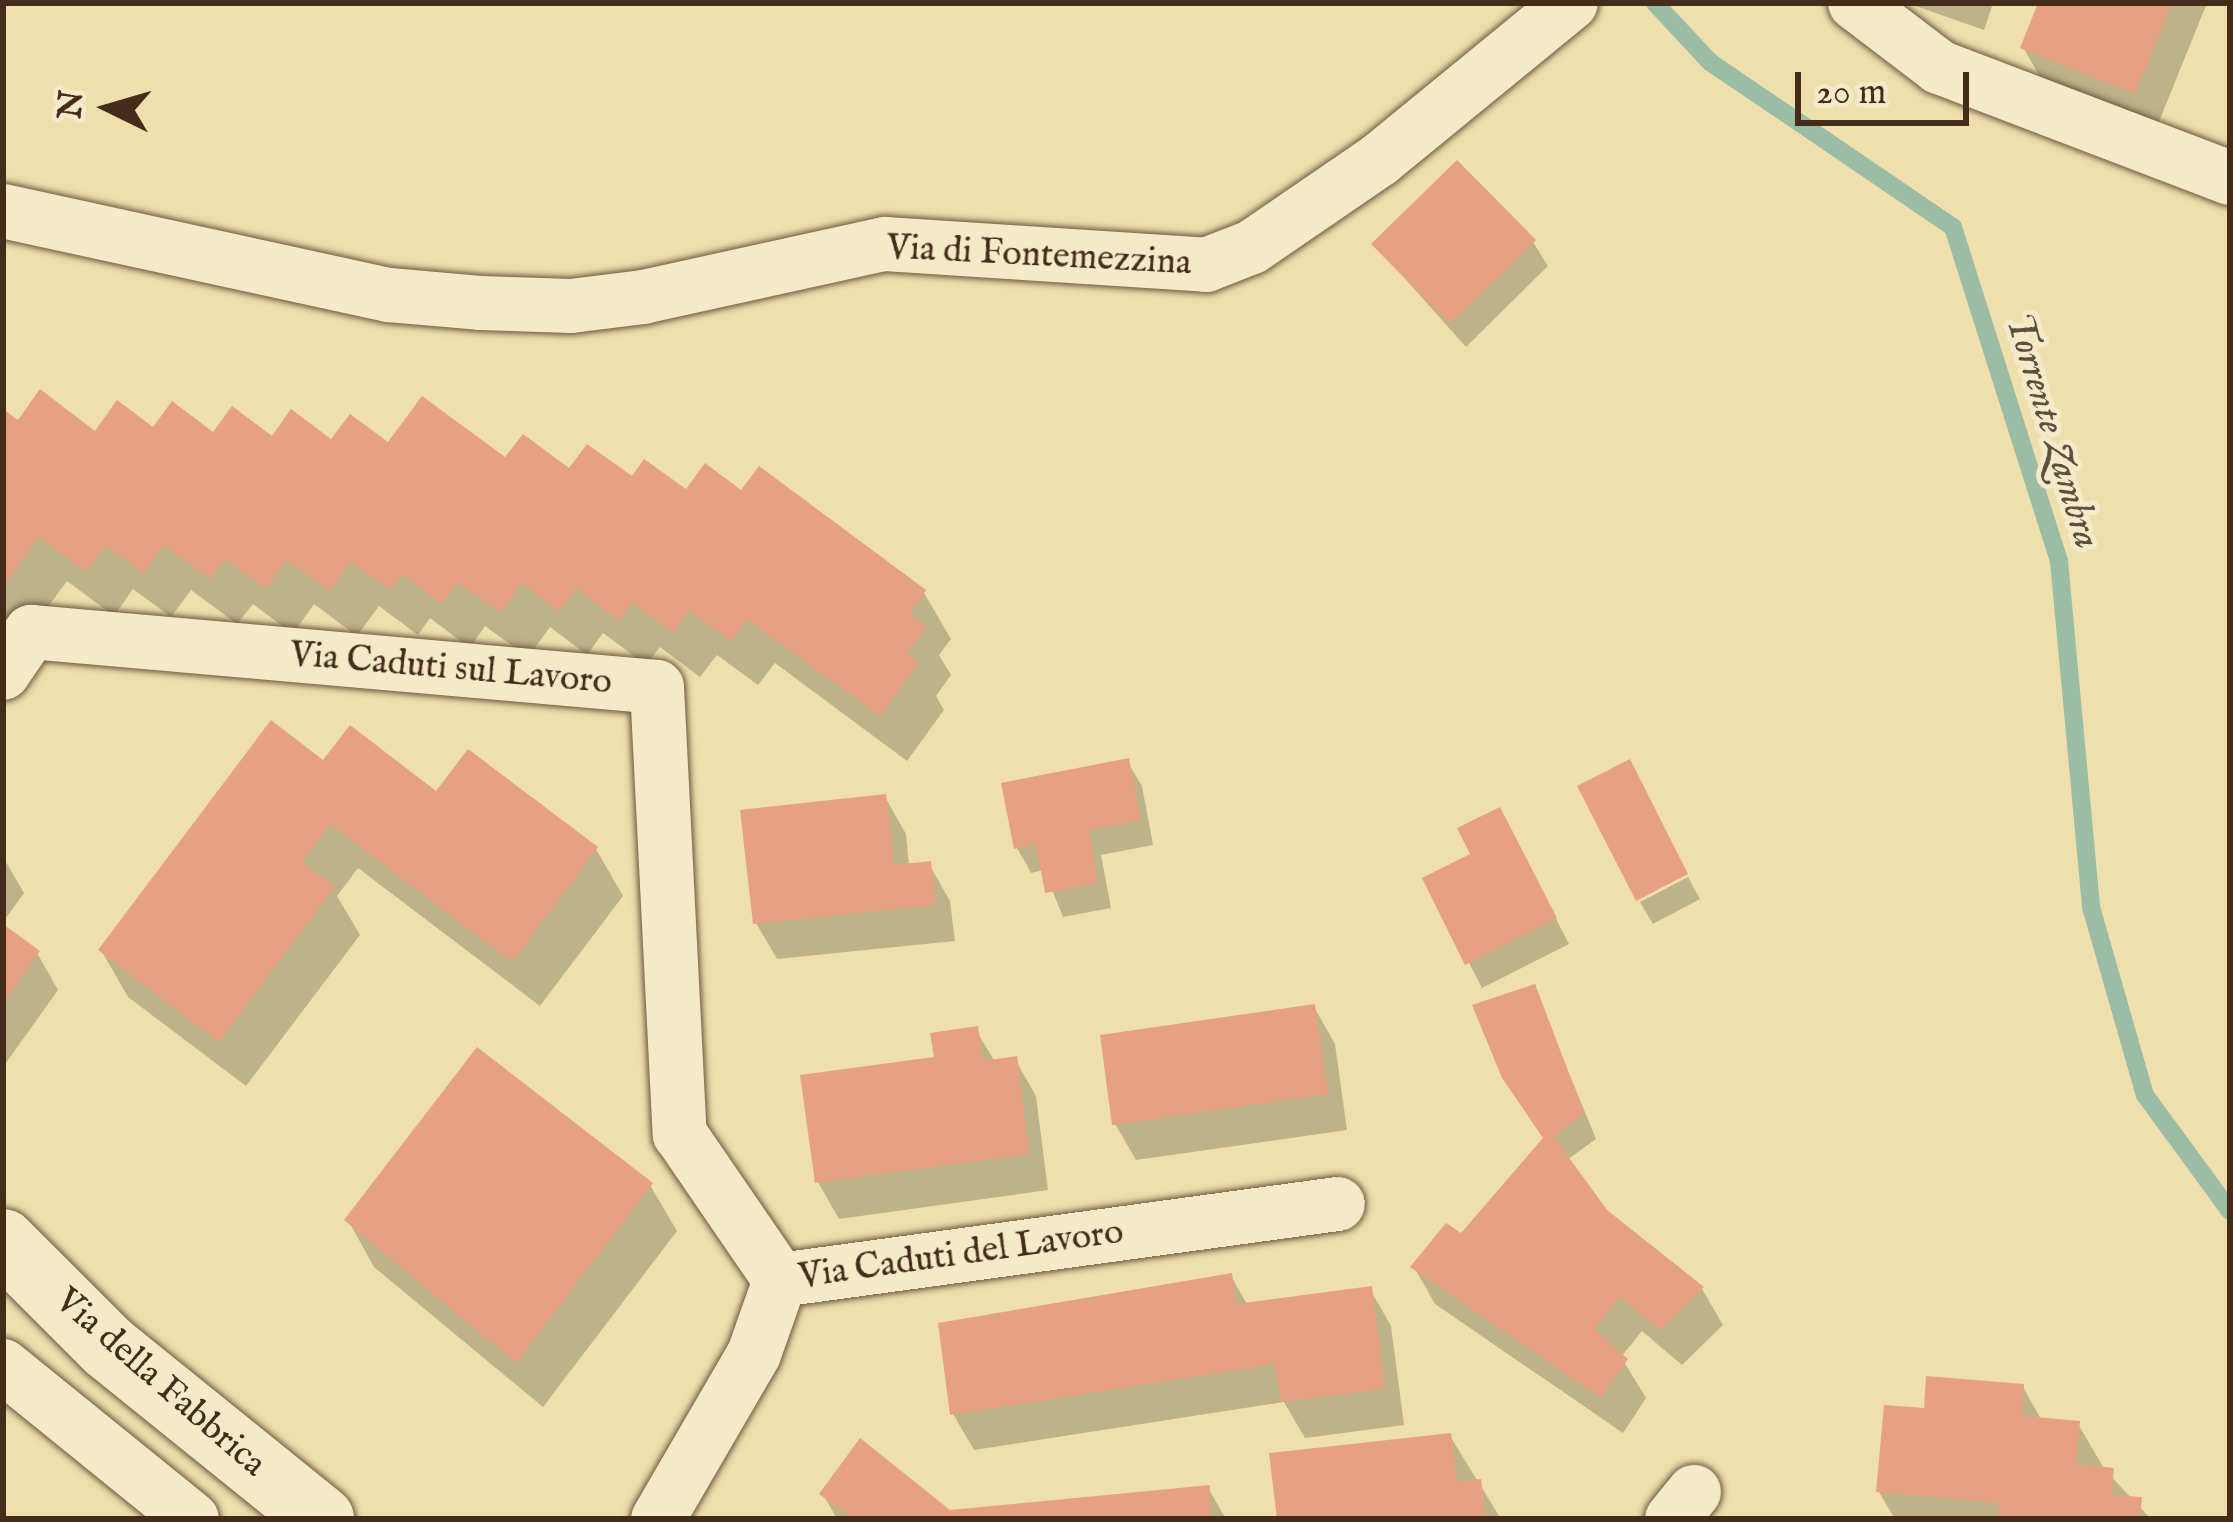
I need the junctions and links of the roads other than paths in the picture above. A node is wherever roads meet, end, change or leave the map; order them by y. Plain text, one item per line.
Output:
1 (1571, 3) edge
2 (1855, 3) edge
3 (2230, 178) edge
4 (3, 211) edge
5 (3, 673) edge
6 (1338, 1204) dead end
7 (3, 1242) edge
8 (780, 1280) junction
9 (3, 1366) edge
10 (192, 1519) edge
11 (321, 1519) edge
12 (658, 1519) edge

1 - 4 street, Via di Fontemezzina
2 - 3 street
5 - 8 street, Via Caduti sul Lavoro
6 - 8 street, Via Caduti del Lavoro
7 - 11 street, Via della Fabbrica
8 - 12 street, Via Caduti del Lavoro
9 - 10 street

